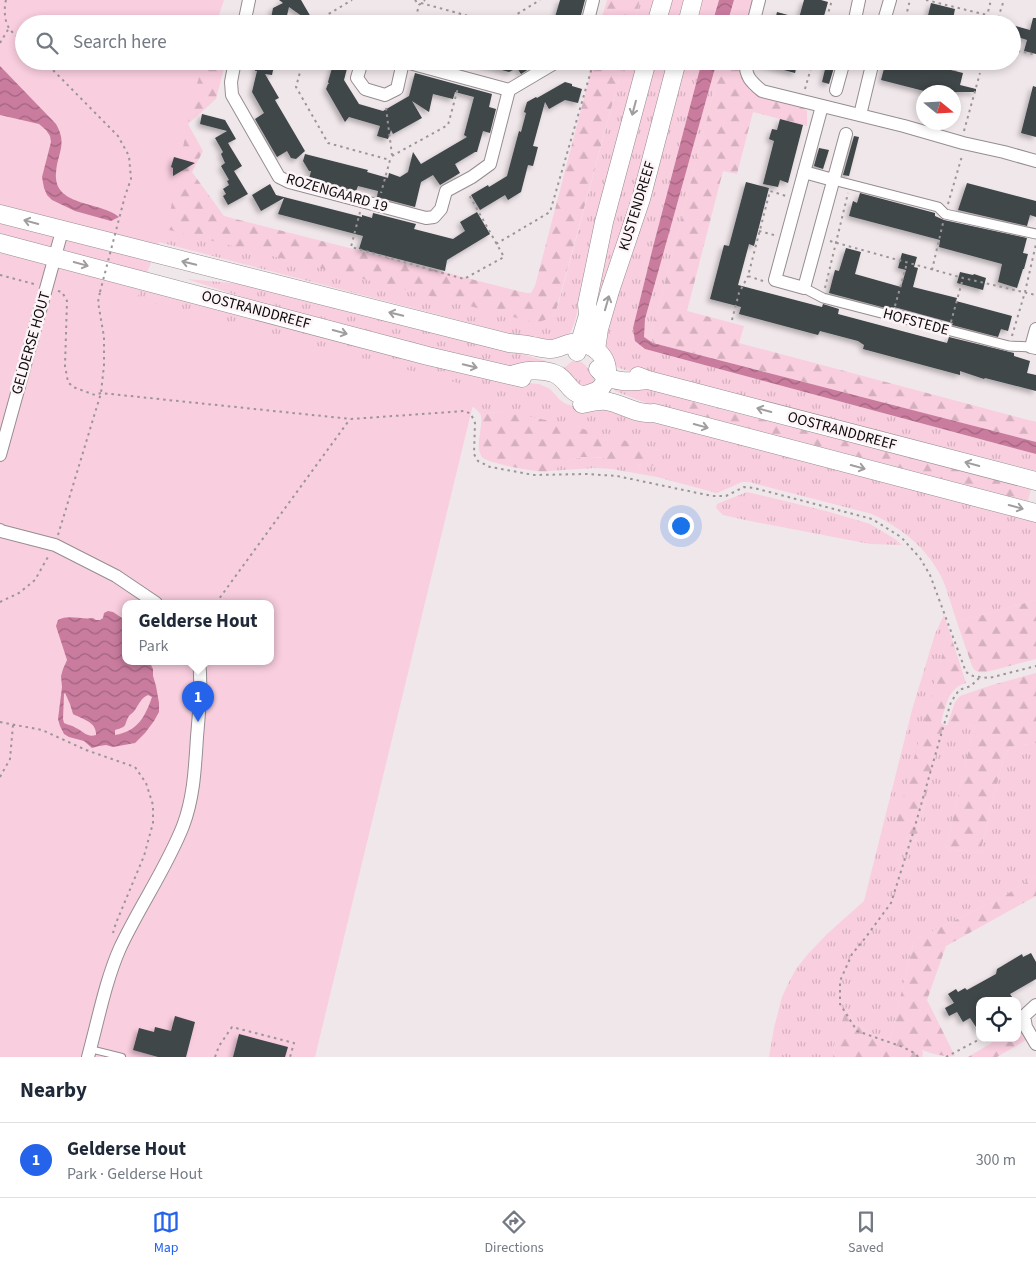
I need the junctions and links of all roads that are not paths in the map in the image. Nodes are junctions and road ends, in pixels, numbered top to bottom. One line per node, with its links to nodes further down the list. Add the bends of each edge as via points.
1 (249, 0): 8 (street)
2 (593, 0): 9 (street)
3 (663, 0): 10 (main road)
4 (693, 0): 11 (main road)
5 (759, 0): 12 (street)
6 (859, 0): 13 (street)
7 (890, 0): 14 (street)
8 (246, 15)
9 (589, 15)
10 (659, 15)
11 (689, 15)
12 (755, 15)
13 (856, 15)
14 (886, 15)
15 (233, 70): 25 (street, ROZENGAARD 19, via 232,95 279,177 426,218 434,217 441,209 446,191 490,164)
16 (359, 70): 17 (street, via 357,78 365,89 385,95 397,89)
17 (401, 70)
18 (436, 70): 25 (street)
19 (543, 70): 25 (street)
20 (645, 70): 40 (main road, KUSTENDREEF, one-way to 40, via 604,222 587,304 581,313)
21 (675, 70): 40 (main road, KUSTENDREEF, one-way to 21, via 599,329 641,200)
22 (746, 70): 27 (street, via 752,83 762,91)
23 (842, 70): 26 (street)
24 (871, 70): 28 (street)
25 (509, 90)
26 (836, 90)
27 (822, 106): 28 (street); 31 (street)
28 (860, 115): 30 (street)
29 (846, 134): 32 (street)
30 (1036, 161)
31 (804, 172): 32 (street); 38 (street, HOFSTEDE, via 774,280)
32 (833, 180): 35 (street, via 938,207 945,214); 38 (street)
33 (0, 214): 34 (main road, OOSTRANDDREEF, one-way to 33)
34 (62, 231): 37 (street, GELDERSE HOUT); 42 (main road, OOSTRANDDREEF, one-way to 34, via 549,349 509,343)
35 (1036, 234)
36 (0, 243): 37 (main road, OOSTRANDDREEF)
37 (55, 258): 42 (main road, OOSTRANDDREEF, one-way to 42, via 520,378 543,379); 44 (street, GELDERSE HOUT)
38 (804, 288): 41 (street, HOFSTEDE, via 822,298 1009,346)
39 (1036, 329): 41 (street, HOFSTEDE)
40 (581, 347): 42 (main road, via 566,353); 43 (main road, via 592,359)
41 (1034, 348)
42 (555, 365): 43 (main road, via 558,391 574,402 586,403)
43 (603, 384): 45 (main road, OOSTRANDDREEF, one-way to 43, via 648,380 616,380); 46 (main road, OOSTRANDDREEF, one-way to 46, via 618,396 654,413)
44 (0, 455)
45 (1036, 481)
46 (1036, 513)
47 (0, 530): 48 (street, via 55,545 116,576)
48 (152, 600)
49 (199, 665): 52 (street, via 194,786 189,806 171,852 111,970)
50 (1036, 1005): 51 (street, via 1024,1016)
51 (1036, 1044)
52 (89, 1053): 53 (lane)
53 (122, 1057)

